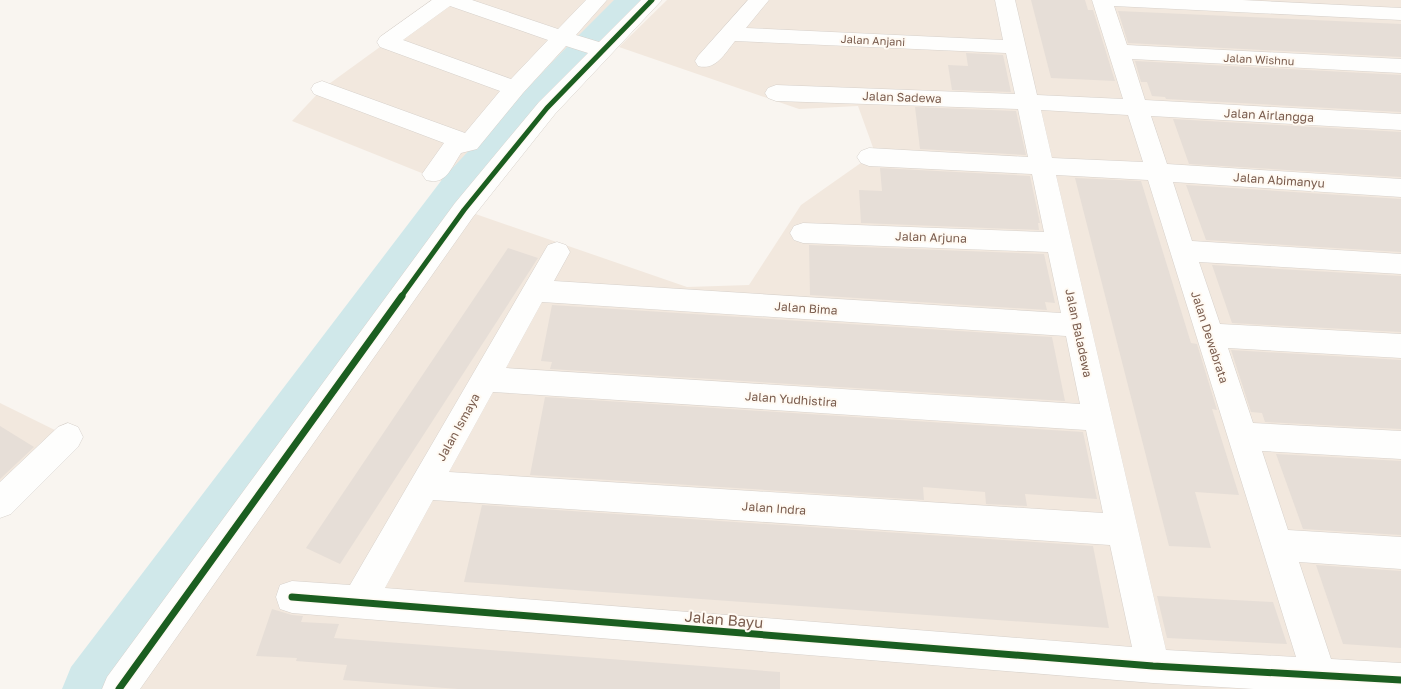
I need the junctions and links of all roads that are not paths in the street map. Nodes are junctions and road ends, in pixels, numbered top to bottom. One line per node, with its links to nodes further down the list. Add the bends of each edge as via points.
1 (448, 0): 18 (street, via 388,42)
2 (452, 0): 9 (street)
3 (597, 0): 12 (street)
4 (652, 0): 14 (street)
5 (759, 0): 11 (street)
6 (1005, 0): 13 (street, Jalan Baladewa)
7 (1102, 0): 15 (street, Jalan Dewabrata)
8 (1110, 0): 10 (street)
9 (494, 6): 12 (street)
10 (1401, 14)
11 (730, 34): 13 (street, Jalan Anjani); 16 (street)
12 (562, 36): 14 (street); 18 (street)
13 (1016, 47): 21 (street, Jalan Baladewa)
14 (597, 48): 56 (street, via 464,210)
15 (1118, 51): 17 (street, Jalan Wishnu); 22 (street, Jalan Dewabrata)
16 (706, 61)
17 (1401, 66)
18 (515, 88): 24 (street)
19 (322, 90): 24 (street)
20 (776, 93): 21 (street, Jalan Sadewa)
21 (1028, 102): 22 (street, Jalan Sadewa); 26 (street, Jalan Baladewa)
22 (1136, 108): 23 (street, Jalan Airlangga); 27 (street, Jalan Dewabrata)
23 (1401, 122)
24 (469, 143): 28 (street, via 453,147)
25 (869, 157): 26 (street, Jalan Abimanyu)
26 (1042, 167): 27 (street, Jalan Abimanyu); 31 (street, Jalan Baladewa)
27 (1157, 172): 29 (street, Jalan Abimanyu); 32 (street, Jalan Dewabrata)
28 (434, 174)
29 (1401, 188)
30 (804, 233): 31 (street, Jalan Arjuna)
31 (1059, 242): 36 (street, Jalan Baladewa)
32 (1182, 251): 34 (street); 37 (street, Jalan Dewabrata)
33 (557, 252): 35 (street, Jalan Ismaya)
34 (1401, 264)
35 (534, 291): 36 (street, Jalan Bima); 39 (street, Jalan Ismaya)
36 (1077, 325): 40 (street, Jalan Baladewa)
37 (1210, 335): 38 (street); 41 (street, Jalan Dewabrata)
38 (1401, 346)
39 (485, 379): 40 (street, Jalan Yudhistira); 44 (street, Jalan Ismaya)
40 (1098, 418): 46 (street, Jalan Baladewa)
41 (1242, 436): 43 (street); 47 (street, Jalan Dewabrata)
42 (68, 437): 45 (street)
43 (1401, 445)
44 (425, 485): 46 (street, Jalan Indra); 50 (street, Jalan Ismaya)
45 (0, 503)
46 (1123, 530): 51 (street, Jalan Baladewa)
47 (1277, 544): 48 (street); 52 (street, Jalan Dewabrata)
48 (1401, 553)
49 (292, 597): 50 (street, Jalan Bayu)
50 (359, 602): 51 (street, Jalan Bayu)
51 (1153, 666): 53 (street, Jalan Bayu)
52 (1319, 674): 54 (street, Jalan Bayu); 55 (street, Jalan Bayu)
53 (1219, 679): 54 (street, Jalan Bayu)
54 (1256, 680)
55 (1401, 680)
56 (120, 689)

